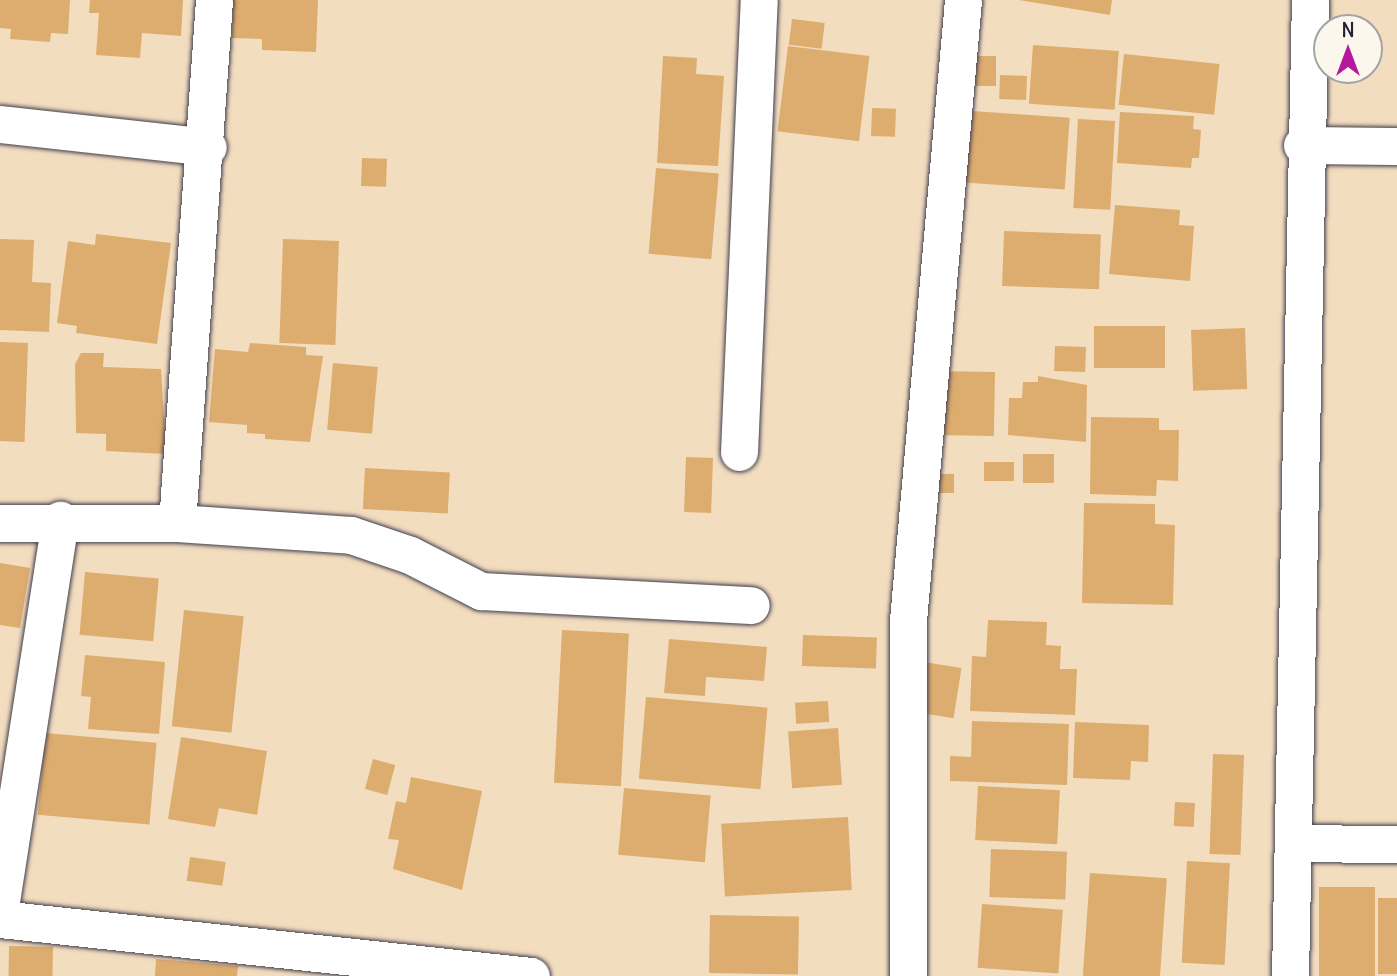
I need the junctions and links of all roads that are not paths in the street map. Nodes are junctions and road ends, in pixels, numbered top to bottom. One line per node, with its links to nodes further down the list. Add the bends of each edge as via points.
1 (214, 0): 8 (street)
2 (759, 0): 9 (street)
3 (963, 0): 19 (street, via 908,621)
4 (1310, 0): 6 (street)
5 (0, 124): 8 (street)
6 (1302, 145): 7 (street); 14 (street)
7 (1397, 146)
8 (208, 147): 12 (street)
9 (739, 452)
10 (60, 520): 11 (street); 12 (street); 16 (street)
11 (0, 523)
12 (177, 523): 13 (street, via 351,534 410,555 481,591)
13 (751, 605)
14 (1293, 843): 15 (street); 20 (street)
15 (1397, 844)
16 (0, 908)
17 (0, 919): 18 (street)
18 (531, 976)
19 (908, 976)
20 (1290, 976)

